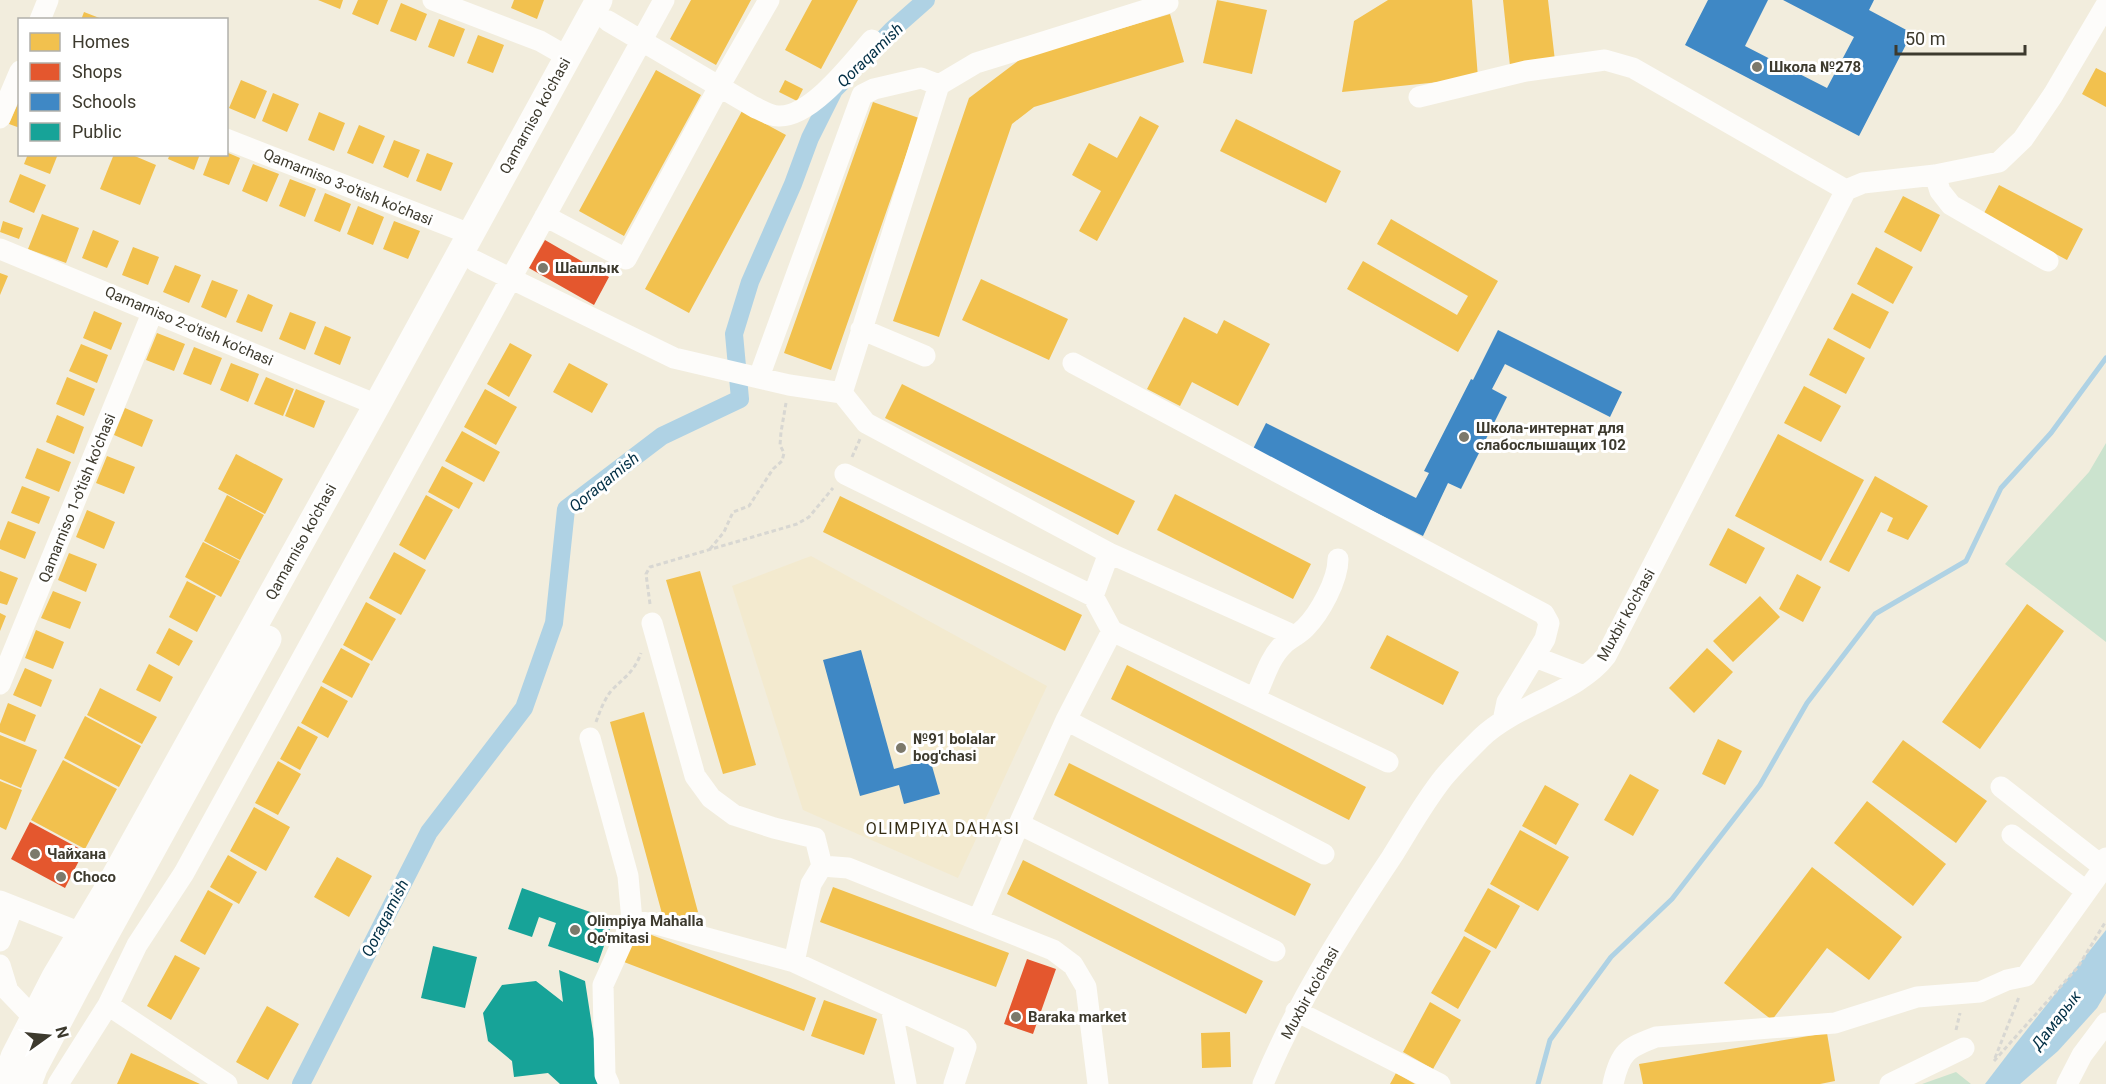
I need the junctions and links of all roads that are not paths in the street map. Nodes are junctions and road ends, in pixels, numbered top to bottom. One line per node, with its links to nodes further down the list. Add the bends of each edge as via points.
1 (48, 0): 8 (street)
2 (433, 0): 11 (street, via 540,41)
3 (664, 0): 10 (street)
4 (769, 0): 13 (street)
5 (1168, 3): 14 (street, via 976,63)
6 (2106, 5): 18 (street, via 2023,139 1999,162)
7 (609, 7): 10 (street); 11 (main road, Qamarniso ko'chasi); 23 (main road, Qamarniso ko'chasi)
8 (41, 18)
9 (872, 40): 13 (street, via 806,109 779,117 754,107)
10 (640, 42): 13 (street); 20 (street)
11 (568, 57): 21 (main road, Qamarniso ko'chasi)
12 (18, 75): 16 (street)
13 (720, 85): 20 (street, via 626,259)
14 (939, 85): 27 (street); 30 (street, via 921,78 862,95)
15 (1419, 97): 19 (street, via 1526,71 1605,60 1633,68)
16 (0, 118)
17 (228, 140): 21 (street, Qamarniso 3-o'tish ko'chasi)
18 (1935, 175): 19 (street, via 1863,183); 24 (street, via 1940,191 1951,205)
19 (1846, 190): 41 (street, Muxbir ko'chasi, via 1606,656)
20 (545, 216): 25 (street)
21 (470, 234): 32 (main road, Qamarniso ko'chasi)
22 (0, 249): 26 (street, Qamarniso 2-o'tish ko'chasi)
23 (475, 261): 25 (street); 58 (main road, Qamarniso ko'chasi)
24 (2048, 261)
25 (511, 278): 30 (street, via 674,358); 60 (street, via 184,873)
26 (153, 311): 32 (street, Qamarniso 2-o'tish ko'chasi); 42 (street, Qamarniso 1-o'tish ko'chasi)
27 (861, 329): 28 (street); 31 (street)
28 (925, 356)
29 (1073, 363): 40 (street, via 1544,614 1549,623)
30 (759, 377): 31 (street)
31 (842, 393): 34 (street, via 866,423)
32 (377, 405): 58 (main road, Qamarniso ko'chasi, via 110,885)
33 (845, 474): 36 (street)
34 (1109, 553): 36 (street); 39 (street)
35 (1338, 559): 39 (street, via 1338,571 1318,610)
36 (1092, 596): 38 (street)
37 (652, 623): 53 (street, via 695,776 711,798 734,815 815,838)
38 (1112, 631): 43 (street); 44 (street)
39 (1295, 636): 43 (street, via 1282,645)
40 (1535, 657): 41 (street); 45 (street, via 1507,702)
41 (1584, 676): 45 (street, Muxbir ko'chasi)
42 (0, 684)
43 (1255, 698): 47 (street)
44 (1066, 720): 49 (street); 51 (street)
45 (1503, 721): 66 (street, Muxbir ko'chasi, via 1483,736 1444,778 1374,882)
46 (590, 738): 57 (street, via 628,876)
47 (1388, 762)
48 (2001, 787): 52 (street)
49 (1019, 824): 56 (street); 61 (street)
50 (2012, 836): 54 (street)
51 (1324, 854)
52 (2104, 862): 54 (street)
53 (822, 866): 56 (street, via 848,868); 62 (street, via 811,884)
54 (2086, 891): 80 (street, via 2026,976 1980,992 1917,997 1834,1023 1656,1037 1632,1046 1617,1065)
55 (6, 904): 58 (street); 59 (street)
56 (978, 920): 77 (street, via 1053,950 1073,965 1086,987)
57 (632, 921): 62 (street); 74 (street, via 603,985 605,1075)
58 (97, 934): 60 (street); 67 (main road, Qamarniso ko'chasi); 71 (main road, Qamarniso ko'chasi)
59 (0, 941)
60 (137, 945): 64 (street)
61 (1275, 951)
62 (794, 962): 65 (street)
63 (0, 966): 67 (street, via 8,991)
64 (108, 1005): 72 (street); 73 (street)
65 (891, 1007): 75 (street); 76 (street, via 960,1039 966,1047)
66 (1296, 1011): 78 (street, Muxbir ko'chasi); 79 (street)
67 (33, 1018): 70 (main road, Qamarniso ko'chasi)
68 (2106, 1023): 82 (street)
69 (1964, 1048): 81 (street)
70 (5, 1084)
71 (28, 1084)
72 (58, 1084)
73 (227, 1084)
74 (609, 1084)
75 (906, 1084)
76 (954, 1084)
77 (1098, 1084)
78 (1260, 1084)
79 (1440, 1084)
80 (1613, 1084)
81 (1890, 1084)
82 (2067, 1084)

